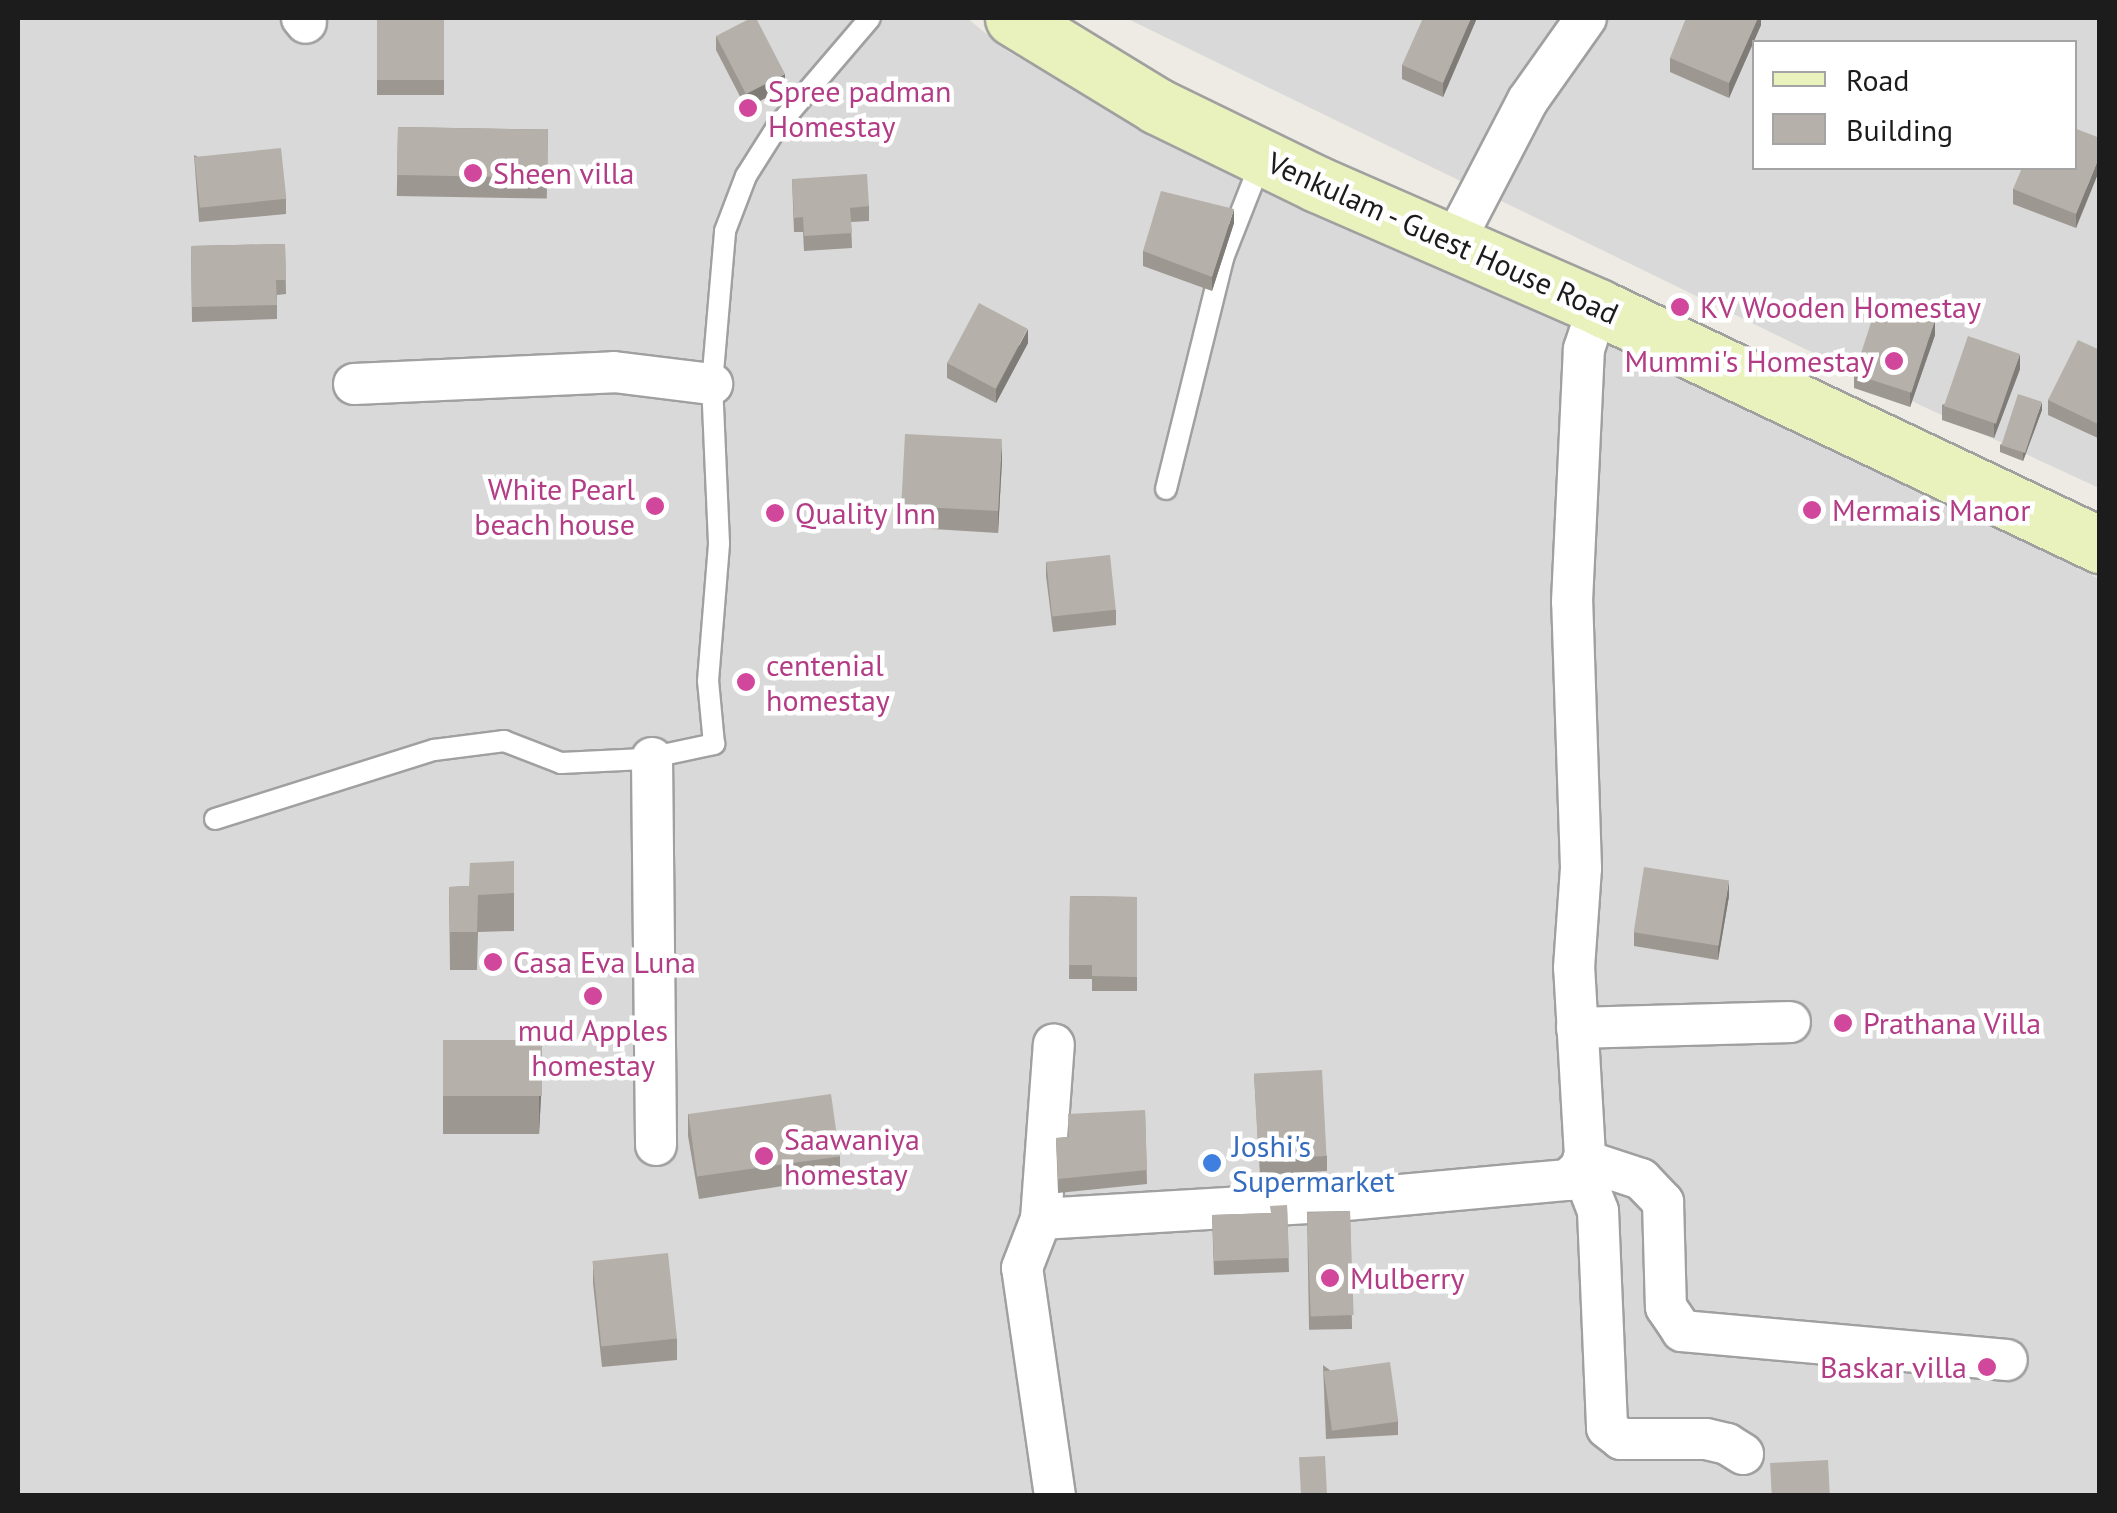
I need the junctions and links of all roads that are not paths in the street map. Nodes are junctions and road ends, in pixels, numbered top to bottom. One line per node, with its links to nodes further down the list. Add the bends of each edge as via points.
1 (870, 18): 8 (lane, via 777,127 746,176 725,231)
2 (1012, 18): 4 (main road, Venkulam - Guest House Road, via 1157,106)
3 (1586, 18): 5 (street, via 1528,100)
4 (1263, 158): 5 (main road, Venkulam - Guest House Road); 9 (lane, via 1223,258)
5 (1453, 244): 6 (main road, Venkulam - Guest House Road)
6 (1598, 307): 10 (main road, Venkulam - Guest House Road); 14 (street, via 1584,349 1572,602)
7 (354, 384): 8 (street, via 614,372)
8 (712, 384): 11 (lane, via 718,542 708,680 714,744)
9 (1166, 488)
10 (2100, 545)
11 (652, 758): 12 (lane, via 560,762 504,741 434,750); 16 (street)
12 (215, 819)
13 (1790, 1022): 14 (street)
14 (1577, 1028): 17 (street)
15 (1054, 1044): 18 (street)
16 (656, 1145)
17 (1582, 1164): 18 (street, via 1568,1180); 19 (street, via 1641,1178 1662,1202 1666,1307 1682,1331); 20 (street, via 1598,1212 1607,1428 1621,1439 1706,1439)
18 (1041, 1219): 21 (street, via 1022,1268)
19 (2007, 1360)
20 (1743, 1454)
21 (1055, 1496)

